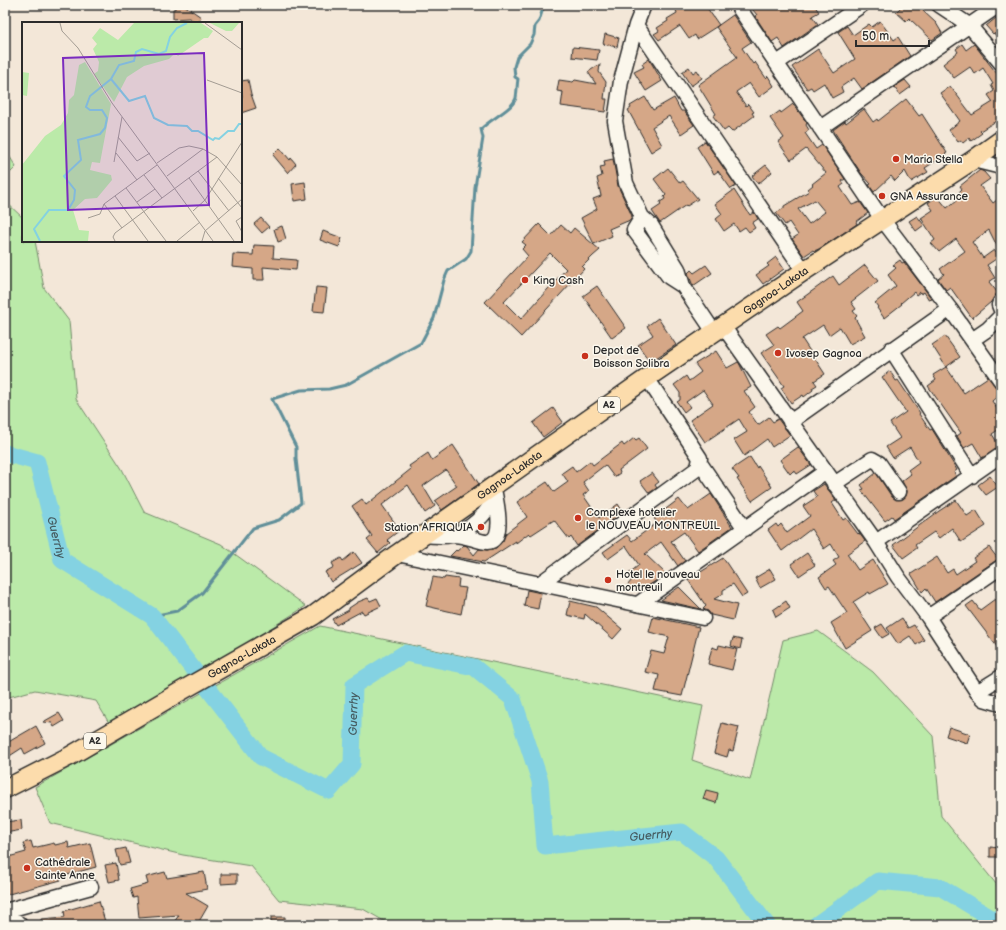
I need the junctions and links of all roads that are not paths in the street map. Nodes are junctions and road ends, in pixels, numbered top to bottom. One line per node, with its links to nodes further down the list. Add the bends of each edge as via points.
1 (644, 5): 6 (street)
2 (737, 5): 8 (street)
3 (862, 5): 8 (street)
4 (939, 5): 7 (street)
5 (999, 5): 7 (street)
6 (636, 25): 15 (street); 20 (street, via 621,81 615,121 626,183 642,217 651,225 678,269 683,286)
7 (969, 26): 9 (street); 10 (street)
8 (777, 63): 10 (street)
9 (1001, 63)
10 (820, 128): 14 (street)
11 (1001, 140): 12 (main road, Gagnoa-Lakota / A2)
12 (973, 160): 13 (street); 14 (main road, Gagnoa-Lakota / A2)
13 (1001, 167)
14 (882, 219): 15 (main road, Gagnoa-Lakota / A2); 17 (street)
15 (804, 271): 20 (main road, Gagnoa-Lakota / A2)
16 (1001, 301): 18 (street)
17 (950, 309): 21 (street); 22 (street)
18 (1001, 310)
19 (1001, 316): 21 (street)
20 (719, 329): 23 (main road, Gagnoa-Lakota / A2); 25 (street)
21 (972, 340): 24 (street)
22 (891, 350): 25 (street); 29 (street)
23 (647, 378): 27 (street, via 700,458); 31 (main road, Gagnoa-Lakota / A2)
24 (1001, 381)
25 (790, 422): 28 (street)
26 (1001, 455): 29 (street)
27 (700, 463): 33 (street); 39 (street, via 698,468)
28 (826, 471): 30 (street); 33 (street)
29 (972, 476): 36 (street)
30 (834, 484): 32 (street, via 872,460 879,463); 36 (street)
31 (494, 486): 34 (main road, Gagnoa-Lakota / A2); 35 (street, via 494,497 483,515); 35 (street, via 498,528 496,537 486,542)
32 (899, 492)
33 (745, 529): 40 (street)
34 (424, 535): 35 (street); 37 (main road, Gagnoa-Lakota / A2)
35 (453, 535)
36 (876, 542): 41 (street, via 898,577)
37 (397, 554): 39 (street); 46 (main road, Gagnoa-Lakota / A2, via 312,616 70,756)
38 (1001, 567): 41 (street)
39 (539, 584): 40 (street)
40 (638, 604): 42 (street)
41 (928, 616): 44 (street)
42 (703, 618)
43 (1001, 677): 44 (street)
44 (977, 692): 45 (street, via 984,699)
45 (1001, 704)
46 (5, 789)
47 (91, 888): 48 (street)
48 (5, 911): 49 (street)
49 (20, 925)

